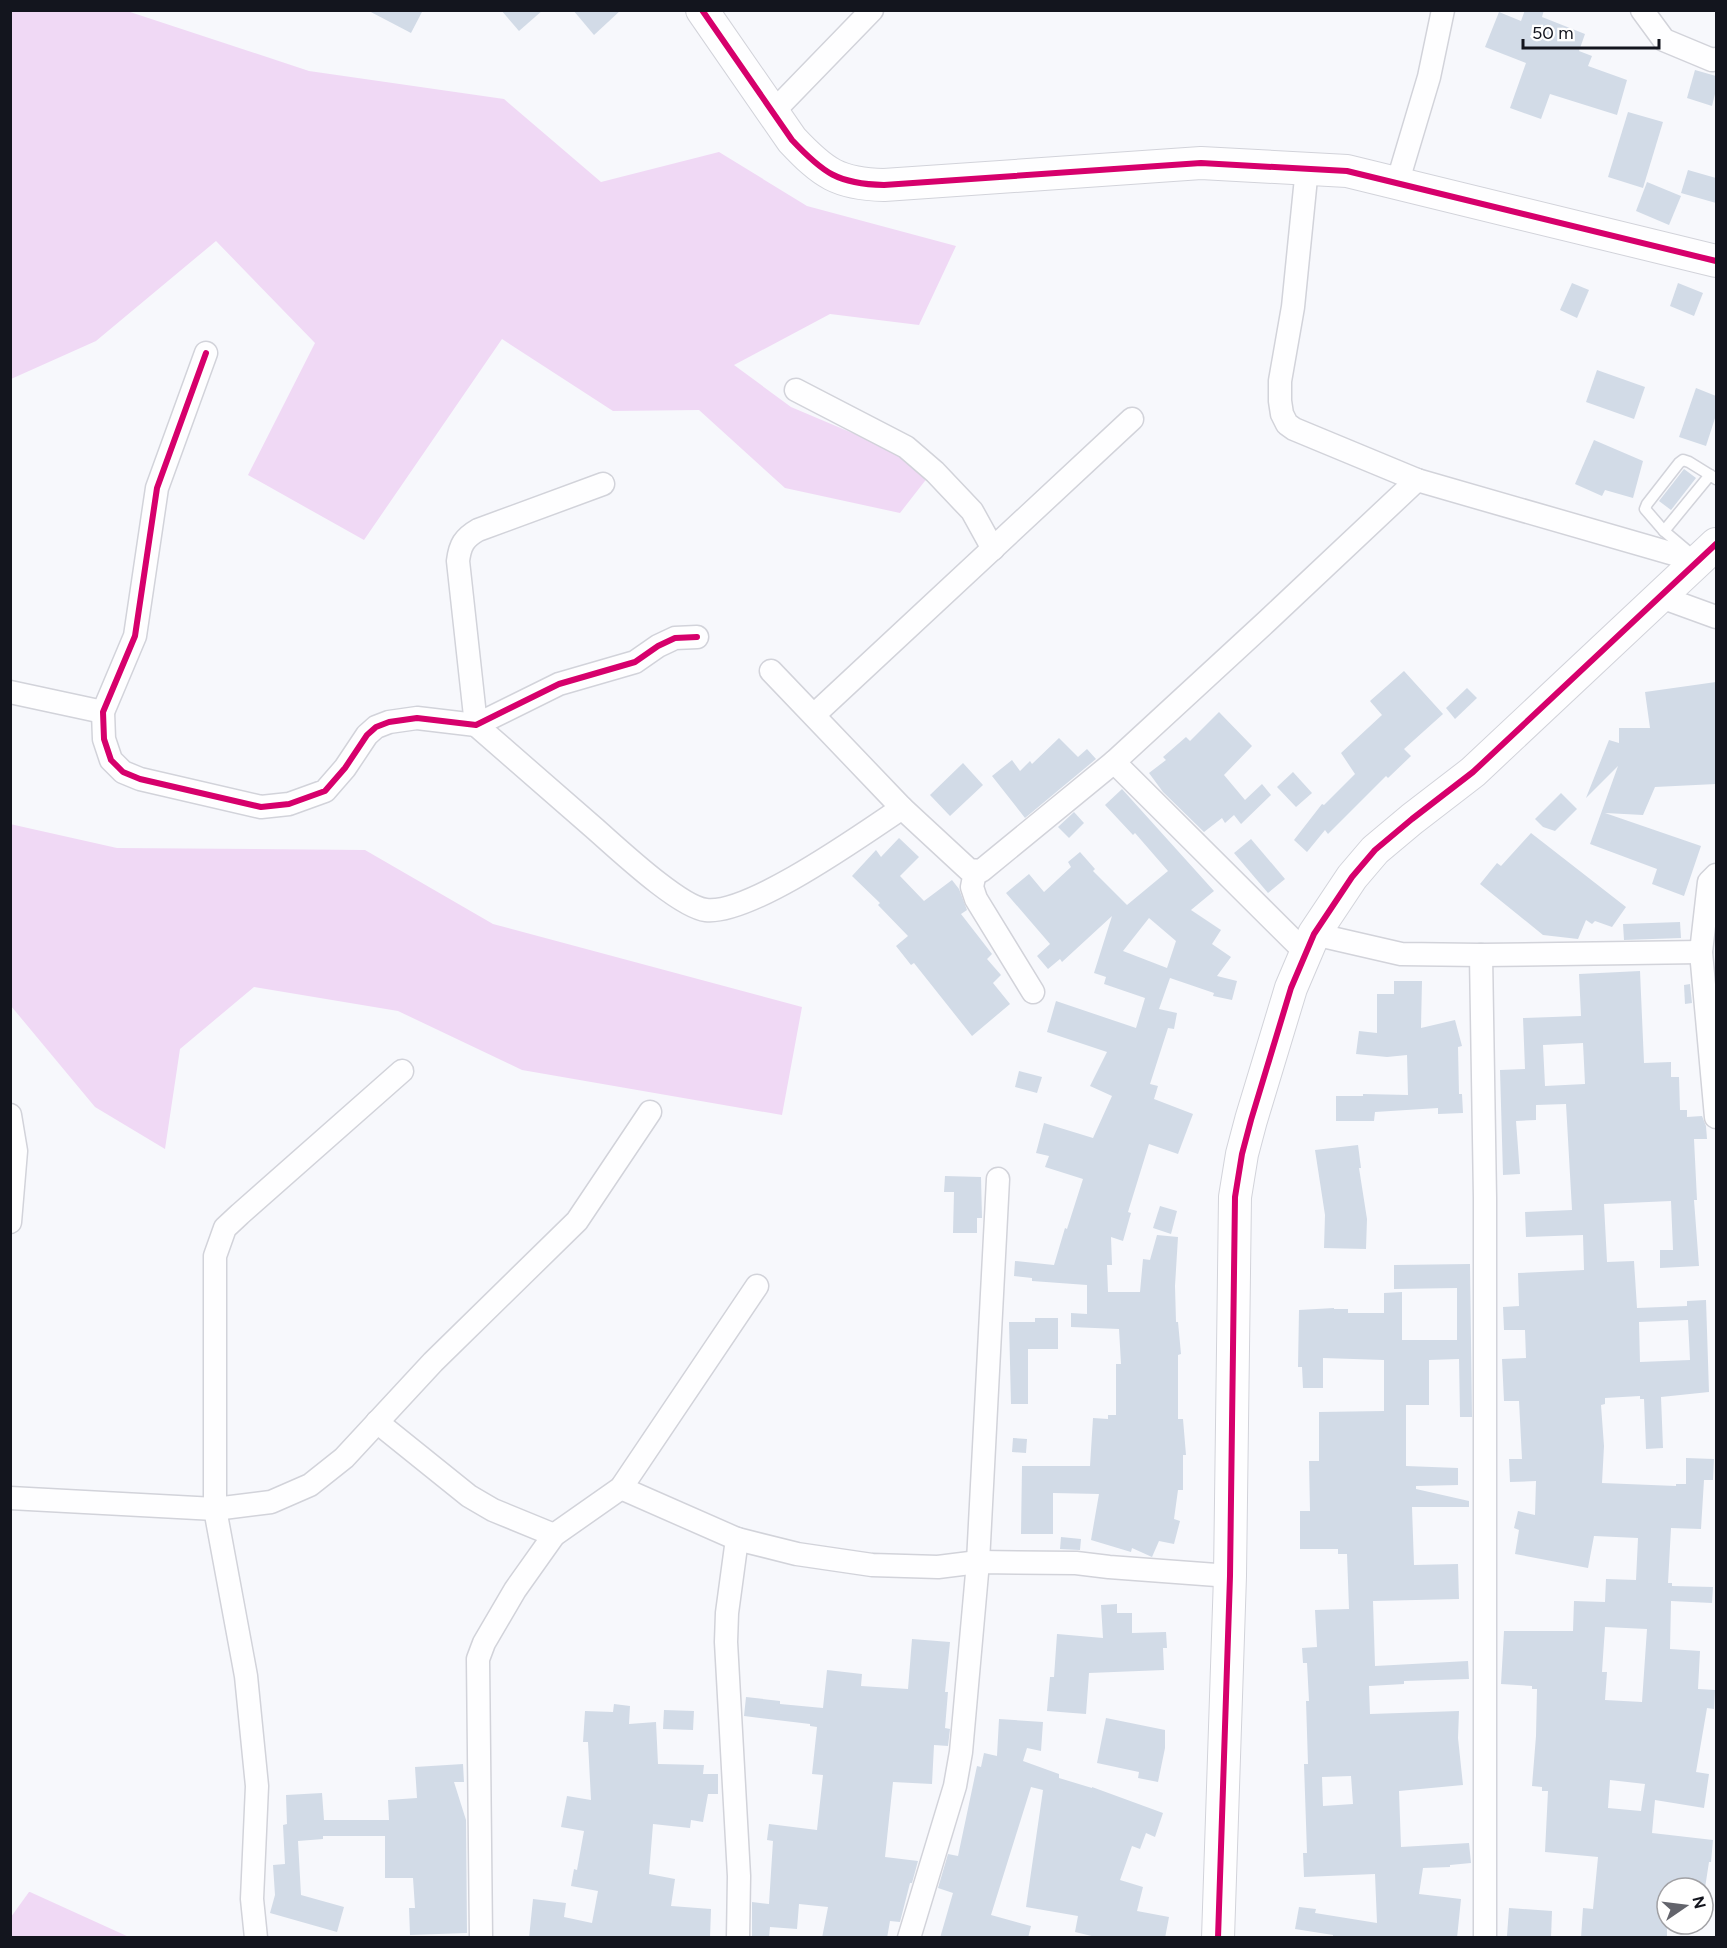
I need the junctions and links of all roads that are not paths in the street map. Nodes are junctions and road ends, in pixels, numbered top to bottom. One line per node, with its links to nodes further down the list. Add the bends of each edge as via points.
1 (702, 10): 6 (street)
2 (872, 10): 6 (street)
3 (1443, 10): 8 (street, via 1429,77)
4 (1642, 10): 5 (street, via 1664,40)
5 (1716, 60)
6 (774, 111): 7 (street, via 810,159 831,175 863,184 1201,163)
7 (1307, 168): 8 (street, via 1347,171); 14 (street, via 1281,381 1282,414 1294,429)
8 (1397, 184): 9 (street)
9 (1716, 261)
10 (206, 353): 24 (street, via 157,488 135,636)
11 (796, 390): 17 (street, via 906,447 972,511)
12 (1132, 419): 17 (street)
13 (1713, 477): 16 (lane); 16 (lane, via 1689,462 1679,463 1645,509)
14 (1417, 480): 18 (street); 27 (street)
15 (603, 484): 26 (street, via 478,530 460,547 458,561)
16 (1664, 531): 18 (lane)
17 (993, 549): 25 (street)
18 (1704, 555): 19 (street)
19 (1662, 597): 20 (street); 31 (street, via 1473,772 1375,850 1352,877)
20 (1716, 617)
21 (697, 637): 26 (street, via 675,638 635,662 559,684)
22 (771, 671): 25 (street)
23 (10, 692): 24 (street)
24 (103, 712): 26 (street, via 104,738 111,760 123,772 261,807 289,804 325,791 367,735 389,722 417,718)
25 (814, 715): 28 (street)
26 (476, 725): 28 (street, via 655,880 691,906 706,910 746,901 810,869)
27 (1114, 762): 29 (street, via 987,868); 31 (street)
28 (902, 808): 29 (street)
29 (975, 872): 34 (street, via 972,887 976,899)
30 (1716, 875): 32 (street, via 1709,882)
31 (1309, 943): 33 (street, via 1401,954); 49 (street, via 1254,1109 1235,1197)
32 (1701, 952): 33 (street); 38 (street)
33 (1481, 955): 55 (street)
34 (1033, 992)
35 (402, 1071): 45 (street, via 240,1214 225,1228 219,1241 214,1256)
36 (650, 1112): 42 (street, via 577,1221)
37 (10, 1116): 40 (street, via 16,1151)
38 (1716, 1117)
39 (998, 1179): 48 (street)
40 (10, 1222)
41 (757, 1286): 43 (street)
42 (377, 1422): 45 (street, via 344,1458 310,1485 271,1502); 46 (street, via 469,1496)
43 (621, 1488): 46 (street); 47 (street)
44 (10, 1498): 45 (street)
45 (215, 1509): 50 (street, via 246,1676 257,1786 252,1899)
46 (554, 1535): 51 (street, via 515,1590 478,1659)
47 (737, 1539): 48 (street, via 797,1554 872,1565 938,1567); 52 (street, via 726,1642 739,1876)
48 (978, 1562): 49 (street, via 1076,1563); 53 (street, via 955,1786)
49 (1230, 1576): 54 (street)
50 (256, 1938)
51 (481, 1938)
52 (738, 1938)
53 (909, 1938)
54 (1218, 1938)
55 (1485, 1938)

